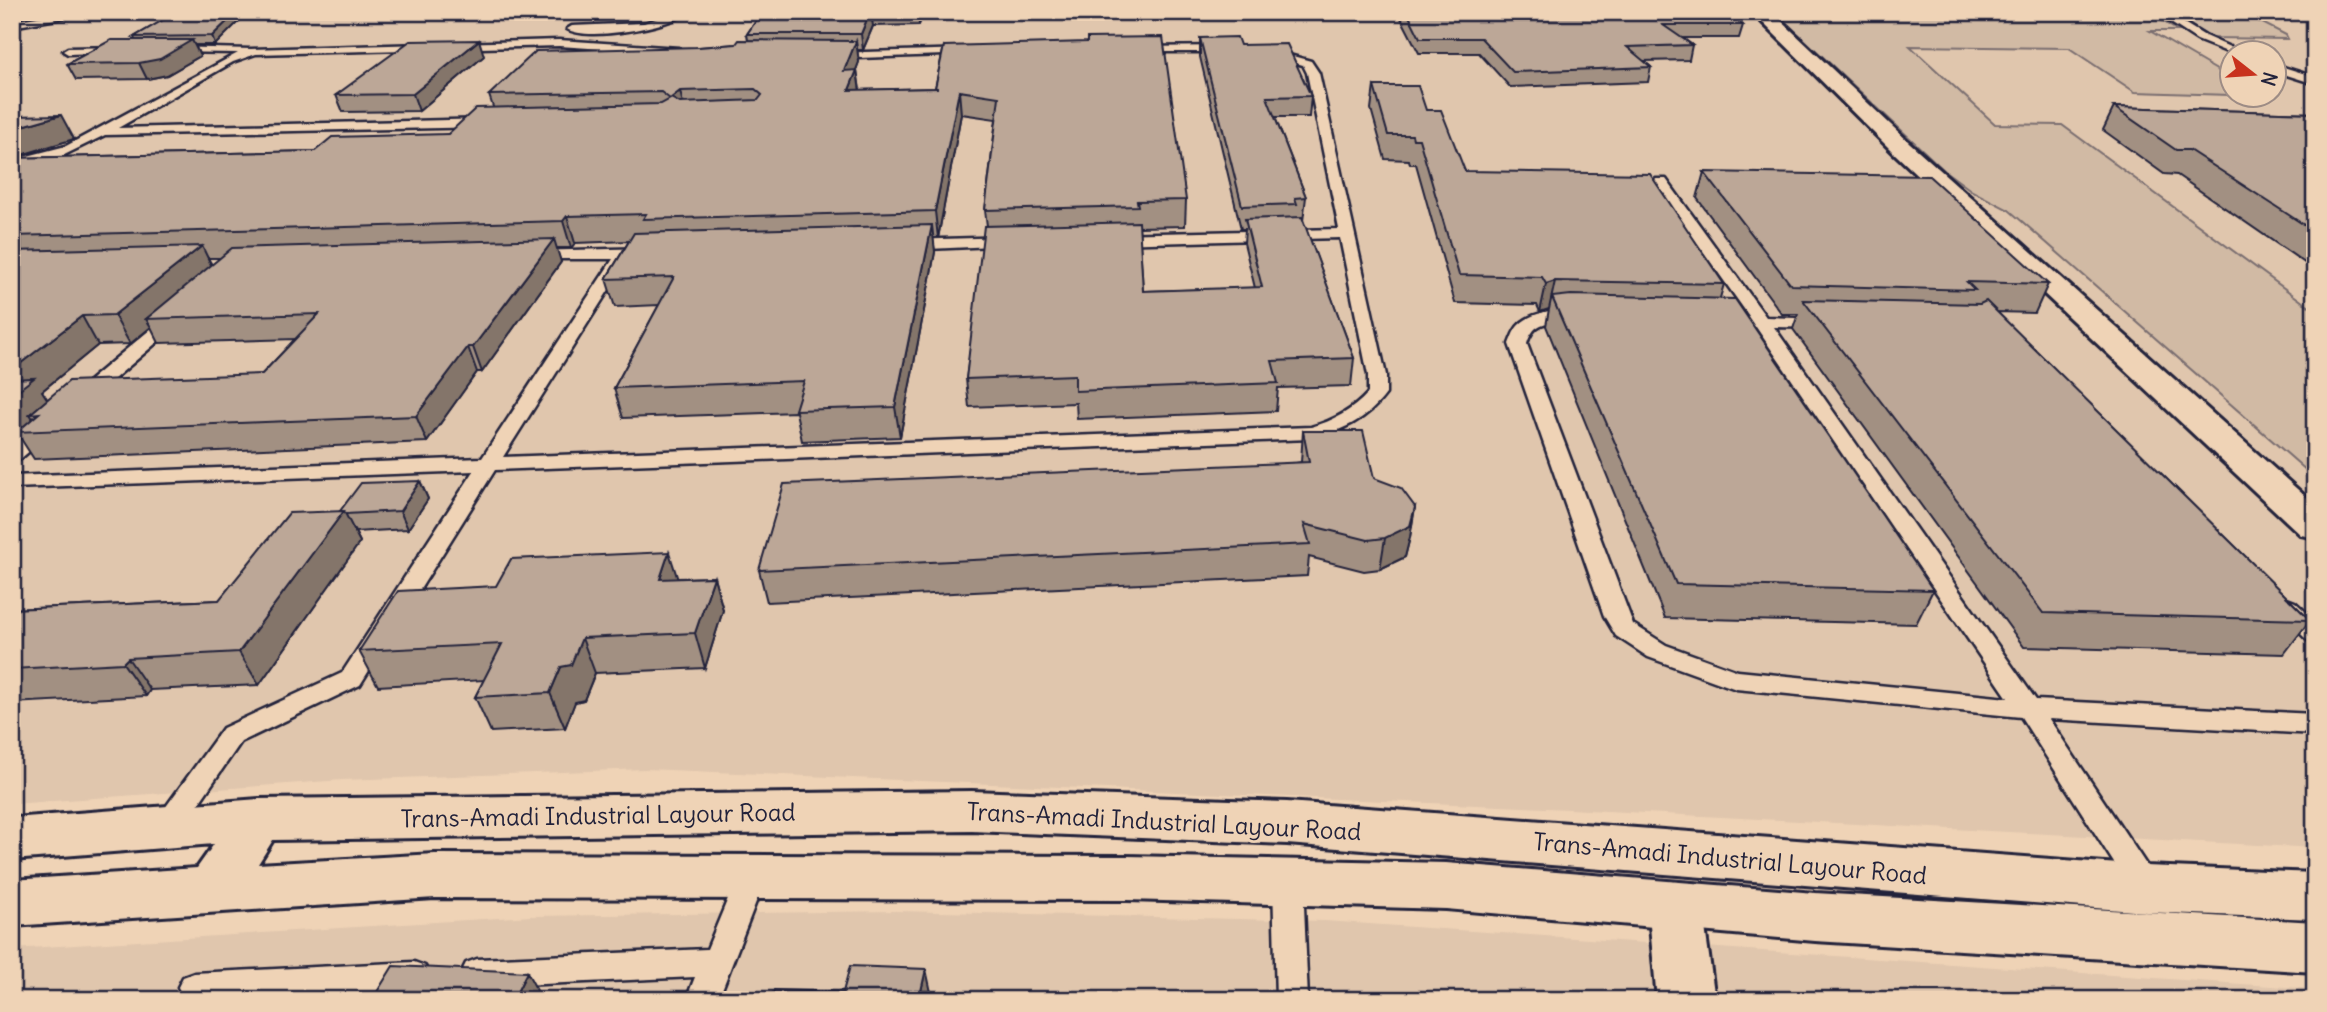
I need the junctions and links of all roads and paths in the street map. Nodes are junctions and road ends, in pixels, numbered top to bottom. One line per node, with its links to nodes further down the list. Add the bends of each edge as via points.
1 (90, 12): 5 (lane)
2 (684, 12): 6 (lane, via 639,26)
3 (1761, 12): 39 (main road, via 1902,148)
4 (2159, 12): 8 (lane)
5 (12, 23)
6 (572, 29)
7 (559, 43): 13 (lane); 14 (lane); 17 (lane)
8 (2218, 45)
9 (135, 50): 12 (lane)
10 (162, 50): 13 (lane)
11 (1130, 50): 24 (lane, via 1245,49 1282,53 1307,63 1313,73)
12 (68, 51)
13 (255, 51): 21 (lane, via 229,60)
14 (693, 52)
15 (978, 52): 16 (lane)
16 (814, 57)
17 (541, 61)
18 (2288, 71): 19 (lane)
19 (2315, 81)
20 (505, 122): 21 (lane, via 483,118)
21 (106, 132): 22 (lane, via 49,157)
22 (12, 164)
23 (1661, 182): 34 (lane)
24 (1345, 233): 25 (lane); 37 (lane, via 1377,375 1377,394 1342,425 1311,433)
25 (1096, 240)
26 (1026, 242): 27 (lane)
27 (888, 246)
28 (666, 252): 29 (lane)
29 (624, 253): 30 (lane); 37 (lane)
30 (514, 257)
31 (187, 308): 36 (lane)
32 (1604, 317): 42 (lane, via 1543,317 1528,324 1518,344 1624,630 1657,651 1736,680)
33 (1697, 320): 34 (lane)
34 (1763, 322): 35 (lane); 42 (lane)
35 (1844, 324)
36 (12, 456)
37 (488, 466): 38 (lane); 45 (lane, via 351,679 232,735)
38 (12, 482)
39 (2315, 526)
40 (2277, 596): 41 (lane)
41 (2315, 634)
42 (2029, 709): 43 (lane); 49 (lane)
43 (2315, 723)
44 (259, 820): 45 (main road, Trans-Amadi Industrial Layour Road); 49 (main road, Trans-Amadi Industrial Layour Road, via 764,812 1054,814 1287,823); 50 (main road)
45 (166, 827): 46 (main road, Trans-Amadi Industrial Layour Road)
46 (12, 839)
47 (751, 876): 48 (main road); 50 (main road, via 435,876); 55 (lane)
48 (1288, 882): 53 (main road, via 1446,887); 59 (lane)
49 (2146, 889): 51 (main road, Trans-Amadi Industrial Layour Road)
50 (212, 891): 52 (main road)
51 (2315, 896)
52 (12, 903)
53 (1675, 905): 54 (main road); 60 (main road)
54 (2315, 947)
55 (716, 962): 57 (lane); 58 (lane)
56 (194, 987): 57 (lane)
57 (320, 990)
58 (702, 1000)
59 (1292, 1000)
60 (1686, 1000)

